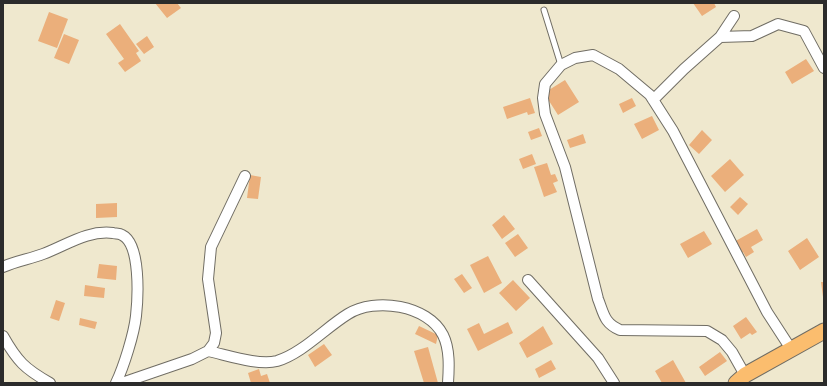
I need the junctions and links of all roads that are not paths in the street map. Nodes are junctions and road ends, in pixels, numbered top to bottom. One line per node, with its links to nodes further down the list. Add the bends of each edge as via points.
1 (544, 10): 4 (lane)
2 (734, 16): 3 (street)
3 (720, 37): 5 (street, via 752,36 778,24 804,31); 6 (street)
4 (561, 65): 6 (street, via 575,58 593,55 619,68); 14 (street, via 545,84 545,114 565,166 598,299 606,320 610,326 620,330 707,331 722,340 732,352)
5 (824, 68)
6 (653, 100): 12 (street, via 673,131 767,312)
7 (245, 176): 13 (street, via 211,247 208,279 216,333 214,343)
8 (3, 267): 16 (street, via 84,236 103,232 122,234 130,244 136,265 136,317)
9 (528, 280): 19 (street, via 598,358)
10 (824, 331): 12 (main road)
11 (3, 336): 15 (street, via 16,359 32,373)
12 (791, 349): 14 (main road)
13 (208, 351): 17 (street); 18 (street, via 268,363 278,361 318,337 349,313 382,305 401,306 426,316 443,335 448,360)
14 (740, 379)
15 (50, 383)
16 (116, 383)
17 (122, 383)
18 (448, 383)
19 (614, 383)

